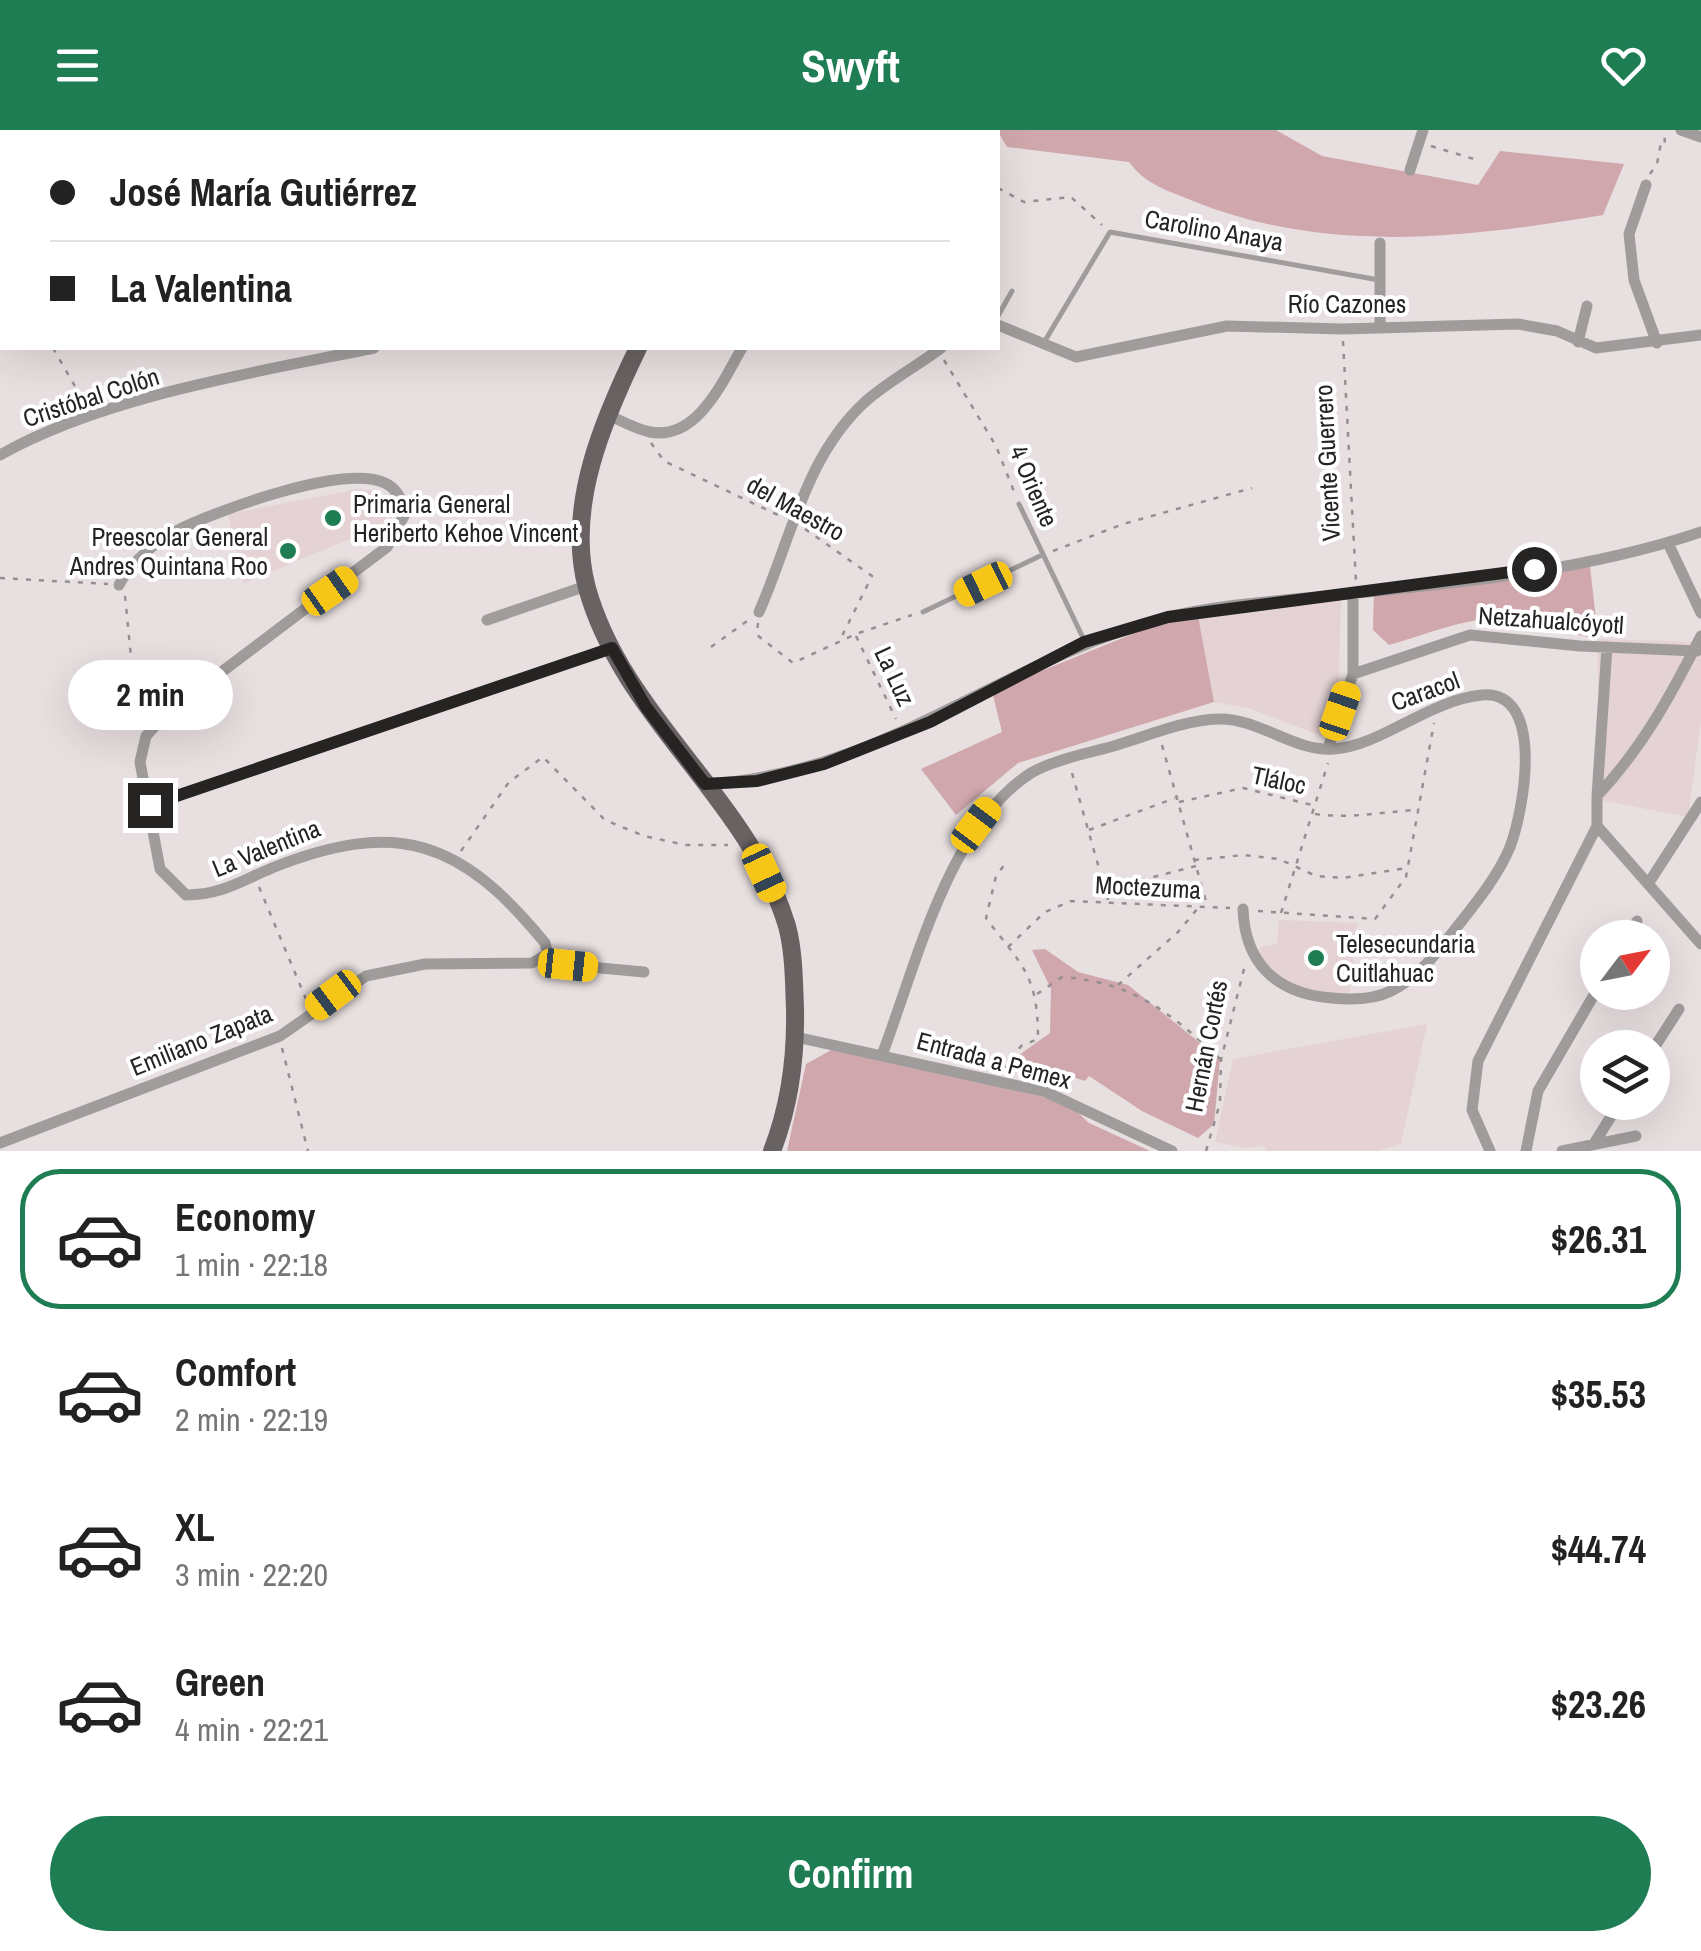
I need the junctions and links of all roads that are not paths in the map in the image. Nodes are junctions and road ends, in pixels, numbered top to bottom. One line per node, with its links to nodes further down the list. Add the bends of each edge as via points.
1 (1681, 130): 3 (street)
2 (1421, 136): 4 (street)
3 (1701, 137)
4 (1410, 170)
5 (1646, 185): 15 (street, via 1629,234 1634,280)
6 (1380, 243): 7 (street)
7 (1379, 280): 11 (street); 16 (lane, Carolino Anaya, via 1110,232)
8 (1012, 291): 10 (lane)
9 (1587, 306): 14 (street)
10 (1000, 312)
11 (1380, 325): 14 (street, Río Cazones, via 1518,324); 16 (street, Río Cazones, via 1227,326 1076,357)
12 (1000, 327): 16 (street, Río Cazones)
13 (1701, 335): 15 (street, Río Cazones)
14 (1578, 342): 15 (street, Río Cazones, via 1596,348)
15 (1657, 342)
16 (1041, 346)
17 (364, 350): 22 (street, Cristóbal Colón, via 231,377 92,416)
18 (637, 350): 21 (main road)
19 (741, 350): 21 (street, via 700,416 648,432)
20 (939, 350): 30 (street, via 866,402 837,435 792,522)
21 (606, 414): 28 (main road, via 586,492)
22 (0, 455)
23 (1019, 504): 26 (lane, 4 Oriente)
24 (1701, 532): 25 (street)
25 (1668, 543): 29 (street, via 1572,564); 32 (street)
26 (1042, 556): 31 (lane); 35 (lane, 4 Oriente)
27 (121, 580): 44 (street, via 182,528 291,490 365,479 384,482 404,502 402,526 387,547 166,714 140,749)
28 (586, 586): 33 (street); 37 (main road)
29 (1355, 594): 35 (street, via 1202,611); 39 (street)
30 (759, 612)
31 (923, 612)
32 (1701, 613)
33 (486, 620)
34 (1701, 636): 38 (street)
35 (1084, 642): 41 (street, via 902,733 824,764 757,781)
36 (1608, 646): 38 (street, Netzahualcóyotl); 39 (street, Netzahualcóyotl, via 1470,635); 42 (street)
37 (612, 648): 41 (main road, via 646,707); 44 (street)
38 (1697, 651): 42 (street, via 1643,742)
39 (1353, 674): 40 (street)
40 (1330, 749): 47 (street, Caracol, via 1439,705 1501,696 1522,719 1525,747 1510,847 1450,936 1406,982 1363,999 1318,997 1267,976 1249,949); 55 (street, via 1239,719 1194,721 1035,771 976,825)
41 (705, 784): 54 (main road, via 750,847 788,929)
42 (1597, 796): 45 (street)
43 (1701, 802): 46 (street)
44 (150, 805): 49 (street, La Valentina, via 160,869 186,896 238,887 340,843 388,842 455,860 500,892 546,943)
45 (1597, 826): 46 (street); 63 (street, via 1478,1060 1472,1110)
46 (1648, 884): 48 (street)
47 (1244, 909)
48 (1701, 944)
49 (548, 954): 50 (street, Emiliano Zapata, via 568,965); 59 (street, Emiliano Zapata, via 532,962 397,966 366,976 280,1036)
50 (644, 972)
51 (1679, 1009): 53 (street)
52 (1585, 1010): 64 (street, via 1538,1091)
53 (1666, 1030)
54 (796, 1037): 55 (street, Entrada a Pemex); 61 (main road, via 792,1082)
55 (882, 1054): 62 (street, Entrada a Pemex, via 1092,1110)
56 (1609, 1120): 58 (street)
57 (1636, 1136): 60 (street)
58 (1595, 1142): 60 (street); 65 (street)
59 (0, 1143)
60 (1620, 1145)
61 (772, 1151)
62 (1172, 1151)
63 (1490, 1151)
64 (1526, 1151)
65 (1562, 1151)

